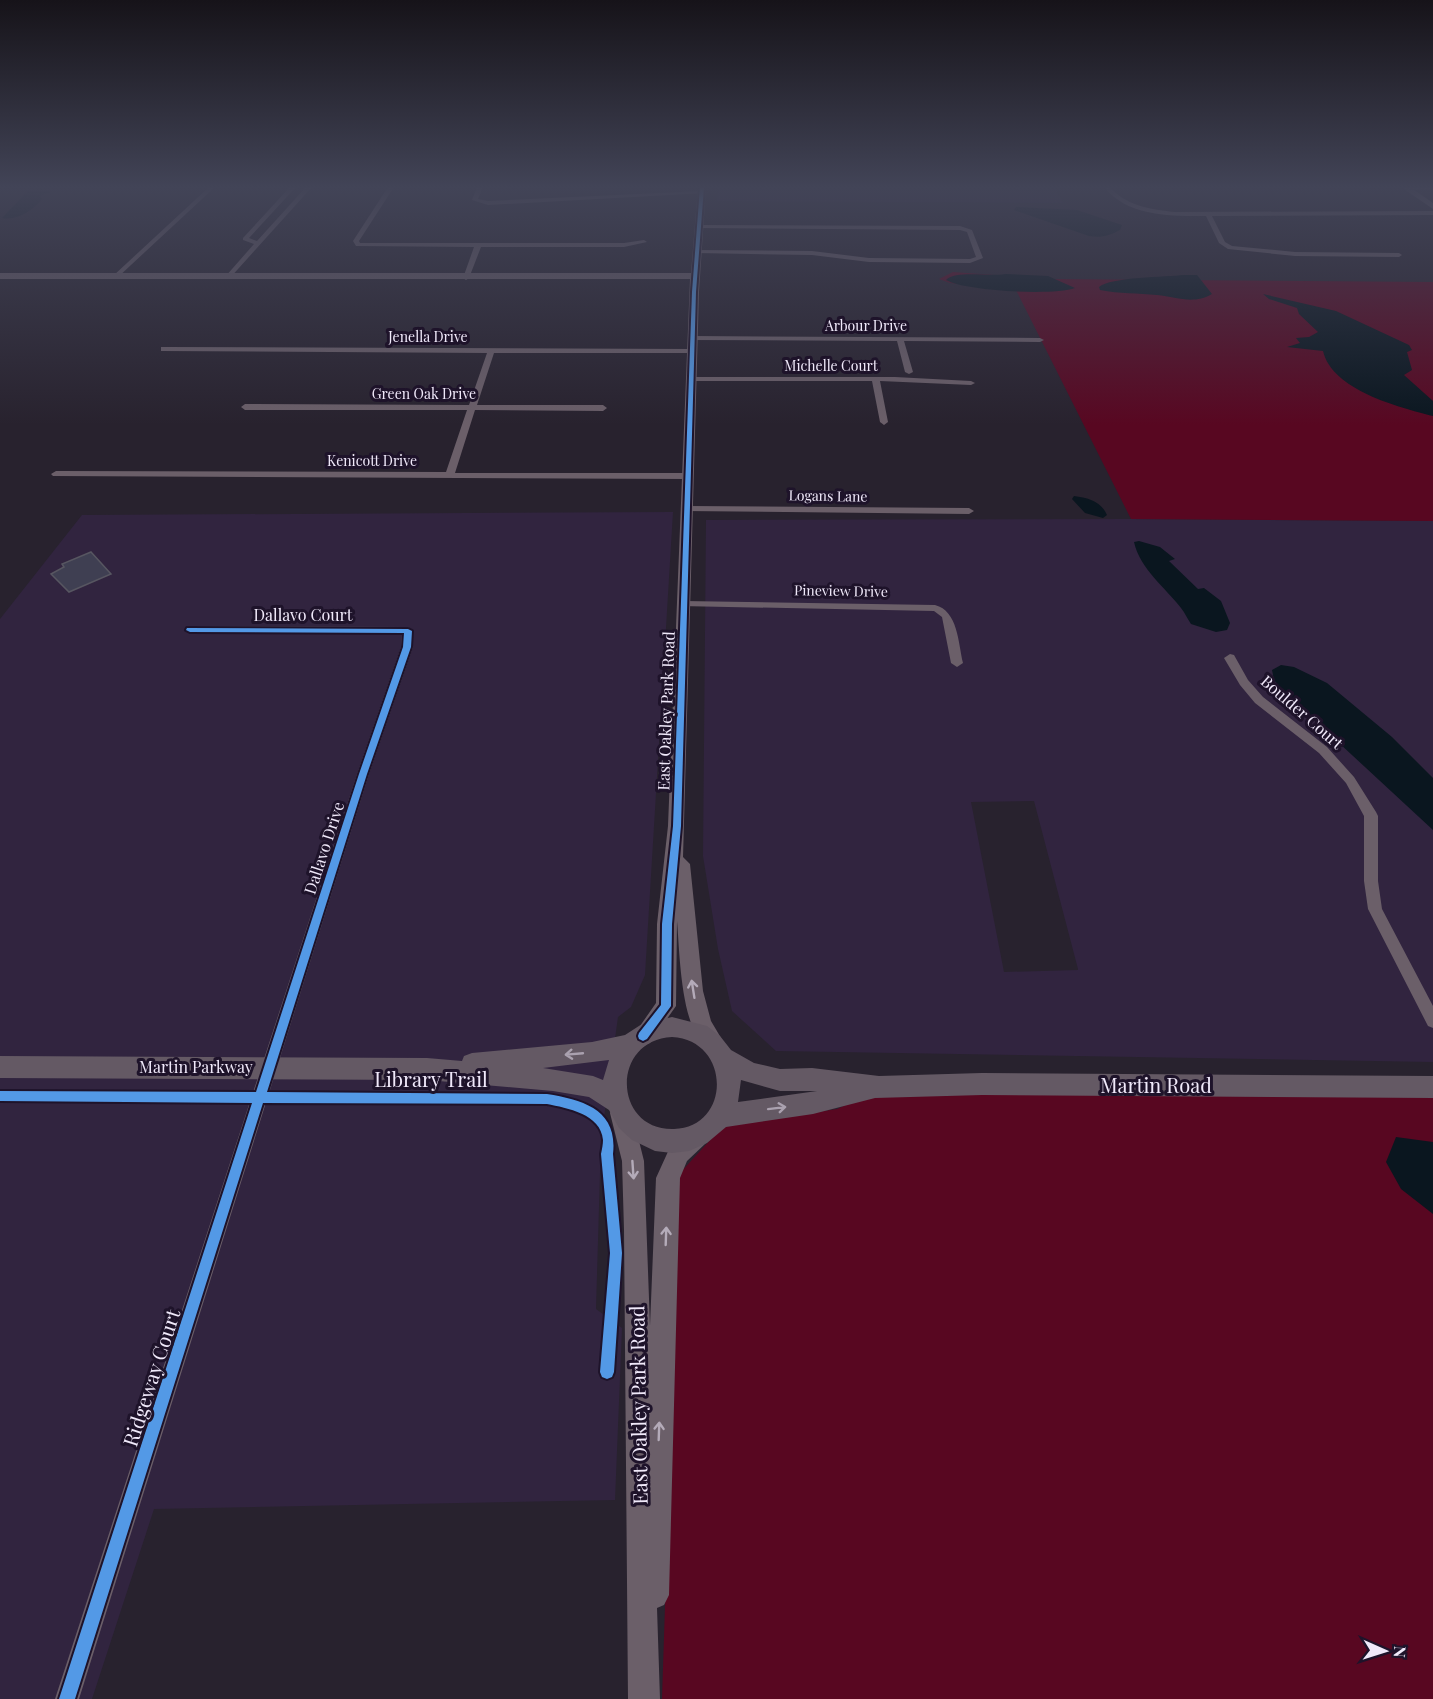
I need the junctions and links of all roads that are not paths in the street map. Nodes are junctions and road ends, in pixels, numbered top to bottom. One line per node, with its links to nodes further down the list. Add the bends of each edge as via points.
1 (127, 266): 7 (street)
2 (237, 266): 8 (street)
3 (470, 266): 9 (street)
4 (695, 266): 6 (street, East Oakley Park Road)
5 (0, 276): 7 (street)
6 (694, 276): 9 (street); 10 (street, East Oakley Park Road)
7 (115, 277): 8 (street)
8 (227, 278): 9 (street)
9 (466, 278)
10 (692, 338): 11 (street, Arbour Drive); 15 (street, East Oakley Park Road)
11 (900, 340): 12 (street, Arbour Drive); 16 (street)
12 (1040, 340)
13 (164, 350): 14 (street, Jenella Drive)
14 (491, 351): 15 (street, Jenella Drive); 21 (street)
15 (692, 351): 17 (street, East Oakley Park Road)
16 (909, 372)
17 (691, 379): 18 (street, Michelle Court); 26 (street, East Oakley Park Road)
18 (876, 380): 19 (street, Michelle Court); 23 (street)
19 (971, 384)
20 (245, 407): 21 (street, Green Oak Drive)
21 (472, 407): 22 (street, Green Oak Drive); 25 (street)
22 (603, 408)
23 (884, 422)
24 (56, 474): 25 (street, Kenicott Drive)
25 (450, 474): 26 (street, Kenicott Drive)
26 (688, 476): 27 (street, East Oakley Park Road)
27 (687, 509): 28 (street, Logans Lane); 29 (street, East Oakley Park Road)
28 (969, 511)
29 (684, 604): 33 (street, Pineview Drive, via 935,608 948,617); 34 (street, East Oakley Park Road)
30 (190, 630): 31 (street, Dallavo Court, via 408,630)
31 (407, 638): 39 (street, Dallavo Drive)
32 (1230, 658): 35 (street, Boulder Court, via 1259,700 1323,750 1350,780 1371,816 1375,909)
33 (957, 663)
34 (677, 826): 36 (street, East Oakley Park Road, via 667,924 666,1006); 37 (street, East Oakley Park Road, one-way to 34, via 702,1024 693,991)
35 (1433, 1021)
36 (637, 1040): 37 (main road, via 661,1029 680,1028 698,1033); 40 (main road, Martin Parkway, one-way to 40, via 592,1053); 43 (main road, via 615,1070 613,1085)
37 (720, 1051): 41 (main road, Martin Road, via 750,1073 780,1080 812,1079); 44 (main road, via 730,1073 730,1088 727,1102)
38 (0, 1067): 39 (main road, Martin Parkway)
39 (270, 1067): 40 (main road, Martin Parkway); 45 (street, Ridgeway Court)
40 (427, 1069): 43 (main road, Martin Parkway, via 553,1080 593,1088)
41 (879, 1087): 42 (main road, Martin Road); 44 (main road, Martin Road, one-way to 41)
42 (1433, 1087)
43 (618, 1107): 44 (main road, via 632,1126 657,1137 685,1138); 46 (street, East Oakley Park Road, one-way to 46, via 633,1161)
44 (711, 1123): 47 (street, East Oakley Park Road, one-way to 44, via 668,1178 679,1153)
45 (67, 1699)
46 (644, 1699)
47 (650, 1699)

